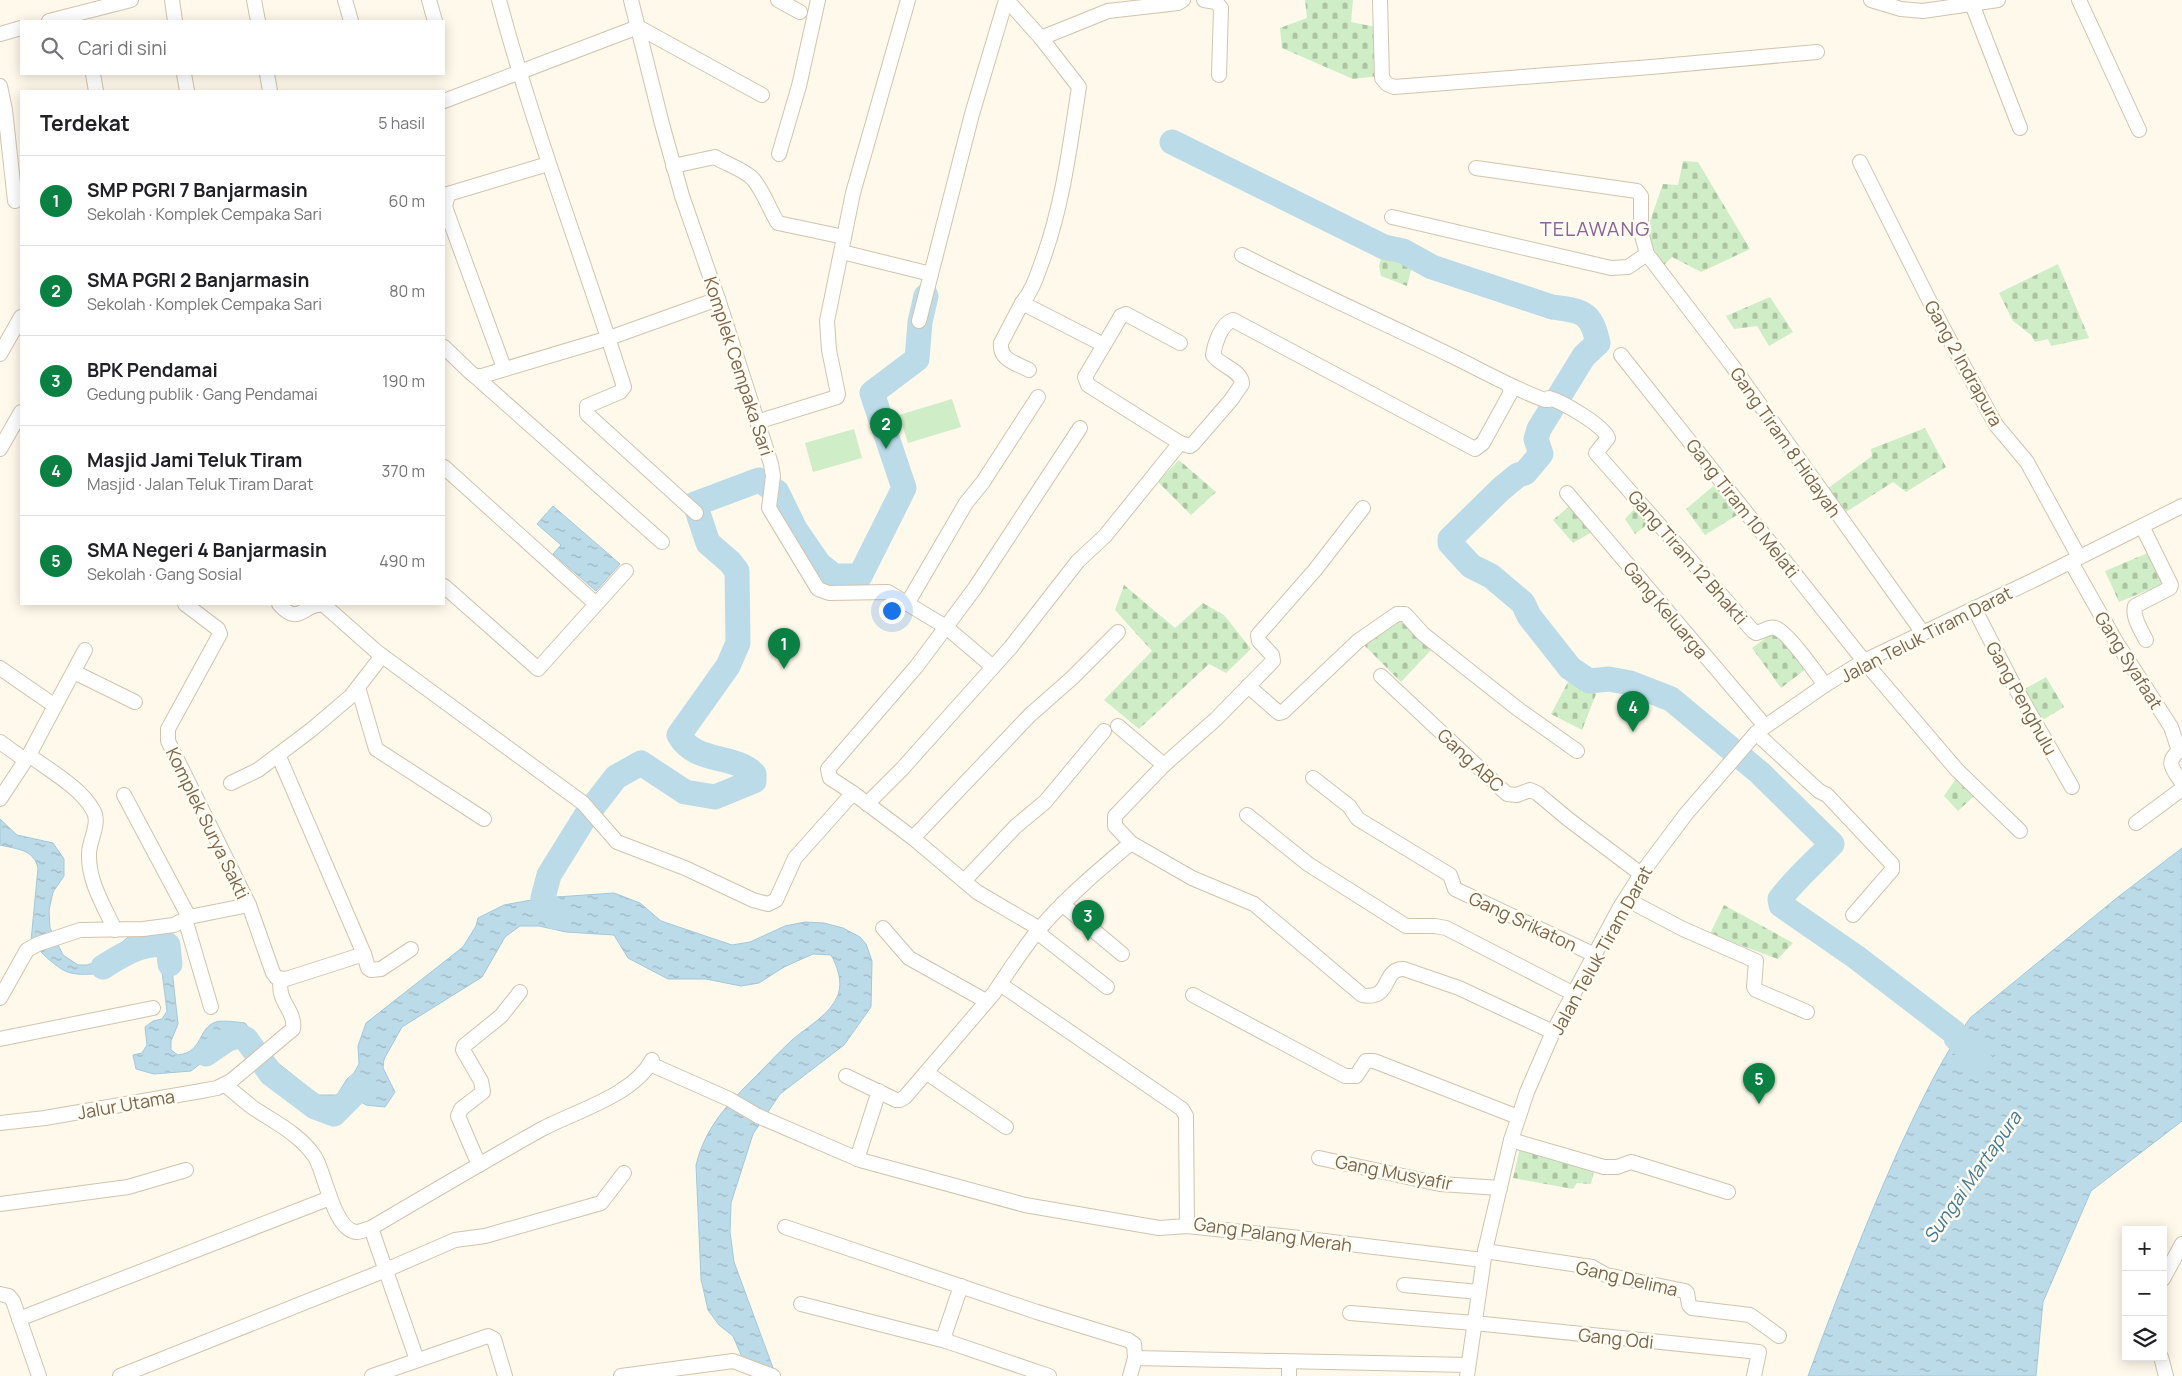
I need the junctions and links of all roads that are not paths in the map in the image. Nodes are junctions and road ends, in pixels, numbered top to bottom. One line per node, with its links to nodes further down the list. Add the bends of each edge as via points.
1 (131, 0): 20 (street)
2 (172, 0): 22 (street)
3 (254, 0): 23 (street)
4 (345, 0): 24 (street)
5 (428, 0): 25 (street)
6 (499, 0): 31 (street)
7 (631, 0): 26 (street, Komplek Cempaka Sari)
8 (778, 0): 19 (street)
9 (818, 0): 44 (street, via 800,86)
10 (908, 0): 53 (street, via 853,193)
11 (1007, 0): 29 (street); 57 (street, via 972,114)
12 (1183, 0): 29 (street, via 1108,11)
13 (1204, 0): 35 (street, via 1216,2 1221,8)
14 (1380, 0): 30 (street, via 1382,78 1394,87)
15 (1871, 0): 18 (street, via 1901,9 1923,11)
16 (1998, 0): 18 (street)
17 (2079, 0): 43 (street)
18 (1972, 4): 42 (street)
19 (800, 12)
20 (78, 18): 21 (street)
21 (59, 20)
22 (175, 20)
23 (258, 20)
24 (351, 20)
25 (435, 20)
26 (638, 27): 31 (street); 40 (street); 47 (street, Komplek Cempaka Sari)
27 (20, 28): 28 (street)
28 (0, 34)
29 (1041, 38): 59 (street, via 1079,87 1064,187 1031,292)
30 (1818, 52)
31 (518, 72): 41 (street); 46 (street)
32 (93, 75): 37 (street)
33 (184, 75): 38 (street)
34 (267, 75): 39 (street)
35 (1219, 75)
36 (0, 86): 50 (street)
37 (96, 90)
38 (187, 90)
39 (270, 90)
40 (762, 96)
41 (445, 101)
42 (2020, 128)
43 (2138, 130)
44 (779, 154)
45 (1860, 162): 85 (street, Gang 2 Indrapura, via 1942,326 1996,425 2027,462)
46 (548, 164): 49 (street, via 448,194); 62 (street)
47 (674, 166): 53 (street, via 715,157 752,177 778,224); 58 (street, Komplek Cempaka Sari)
48 (1476, 168): 55 (street, via 1637,191)
49 (445, 200)
50 (14, 201)
51 (445, 210): 68 (street)
52 (1392, 217): 55 (street, via 1611,268 1628,267)
53 (844, 237): 54 (street)
54 (842, 252): 57 (street); 74 (street, via 827,320 837,397)
55 (1647, 254): 97 (street, Gang Tiram 8 Hidayah, via 1731,364)
56 (1242, 255): 71 (street)
57 (931, 274): 61 (street)
58 (718, 299): 62 (street); 74 (street, Komplek Cempaka Sari)
59 (1022, 303): 64 (street); 69 (street, via 1001,349 1005,358)
60 (20, 318): 66 (street)
61 (919, 321)
62 (609, 338): 68 (street); 82 (street, via 624,387 620,392 587,406 587,414)
63 (1180, 342): 64 (street, via 1126,314 1120,316)
64 (1104, 345): 76 (street, via 1085,377 1088,386)
65 (445, 348): 70 (street)
66 (0, 354)
67 (1621, 355): 101 (street, Gang Tiram 10 Melati)
68 (504, 368): 70 (street)
69 (1029, 370)
70 (475, 376): 84 (street)
71 (1509, 386): 76 (street, via 1511,392 1488,435 1474,449 1233,320 1221,332 1213,355 1240,376 1242,384 1193,444); 106 (street, Gang Tiram 12 Bhakti, via 1545,400 1557,400 1608,436 1596,453 1753,630 1777,628)
72 (1038, 398): 89 (street, via 966,503)
73 (20, 414): 77 (street)
74 (757, 422): 89 (street, Komplek Cempaka Sari, via 773,476 768,503 818,589 829,593 888,592)
75 (1080, 428): 95 (street)
76 (1180, 442): 102 (street)
77 (0, 449)
78 (445, 468): 88 (street)
79 (1567, 493): 112 (street, Gang Keluarga)
80 (2182, 506): 83 (street, Jalan Teluk Tiram Darat)
81 (1363, 508): 107 (street, via 1315,570 1258,635 1258,641 1272,655 1273,661)
82 (696, 513)
83 (2142, 526): 85 (street, Jalan Teluk Tiram Darat); 98 (street, via 2172,585 2135,606 2136,618)
84 (662, 542)
85 (2075, 559): 94 (street, Jalan Teluk Tiram Darat); 121 (street, Gang Syafaat, via 2115,640 2171,727 2179,751 2170,764)
86 (626, 571): 88 (street)
87 (445, 587): 88 (street, via 538,669)
88 (596, 604)
89 (907, 604): 95 (street, Komplek Cempaka Sari)
90 (186, 605): 138 (street, Komplek Surya Sakti, via 220,634 168,729 168,741)
91 (280, 605): 92 (street, via 292,615)
92 (318, 605)
93 (324, 605): 100 (street)
94 (1974, 608): 97 (street, Jalan Teluk Tiram Darat); 122 (street, Gang Penghulu)
95 (946, 627): 102 (street, Komplek Cempaka Sari); 124 (street, via 828,769 830,778)
96 (1118, 632): 132 (street, via 1030,715)
97 (1923, 633): 101 (street, Jalan Teluk Tiram Darat)
98 (2146, 640)
99 (86, 650): 104 (street)
100 (382, 656): 108 (street); 124 (street, via 582,803 617,842 685,868 753,900 768,904 776,900 795,858)
101 (1864, 661): 106 (street, Jalan Teluk Tiram Darat); 131 (street, Gang Tiram 10 Melati, via 1957,770)
102 (993, 667): 127 (street, via 902,769)
103 (0, 668): 110 (street)
104 (74, 672): 109 (street); 110 (street)
105 (1381, 676): 134 (street, Gang ABC, via 1507,794 1537,792)
106 (1825, 685): 112 (street, Jalan Teluk Tiram Darat)
107 (1248, 686): 115 (street, via 1279,713 1283,712 1358,641 1404,614 1423,634); 118 (street)
108 (358, 687): 120 (street, via 311,730 258,770); 129 (street, via 376,749)
109 (135, 702)
110 (56, 706): 116 (street)
111 (1118, 726): 118 (street)
112 (1760, 730): 134 (street, Jalan Teluk Tiram Darat, via 1686,814); 139 (street, Gang Keluarga, via 1819,791 1827,794 1892,864 1892,870)
113 (1104, 731): 135 (street, via 1045,802 1003,839)
114 (0, 742): 116 (street)
115 (1577, 751)
116 (27, 758): 126 (street); 142 (street, via 77,791 94,811 90,875)
117 (280, 759): 145 (street)
118 (1164, 765): 133 (street, via 1115,816 1115,826)
119 (1313, 778): 147 (street, Gang Srikaton, via 1349,806 1358,819 1450,875 1454,889)
120 (231, 782)
121 (2182, 783)
122 (2072, 787)
123 (2182, 788): 130 (street)
124 (853, 792): 127 (street)
125 (124, 794): 140 (street)
126 (0, 799)
127 (866, 804): 132 (street)
128 (1247, 815): 153 (street, via 1308,864 1406,926 1446,928)
129 (484, 818)
130 (2136, 823)
131 (2020, 831)
132 (913, 838): 135 (street)
133 (1130, 843): 137 (street); 159 (street, via 1192,878 1254,904 1362,995 1381,994 1392,973 1398,968 1404,969 1459,988)
134 (1641, 874): 136 (street, Jalan Teluk Tiram Darat)
135 (964, 881): 143 (street)
136 (1626, 899): 147 (street, Jalan Teluk Tiram Darat); 158 (street, via 1683,929 1756,961 1756,990)
137 (1062, 904): 143 (street); 146 (street)
138 (249, 905): 140 (street, Komplek Surya Sakti); 148 (street, via 273,973)
139 (1853, 915)
140 (187, 918): 142 (street, Komplek Surya Sakti, via 174,925); 156 (street)
141 (883, 928): 155 (street, via 909,958)
142 (115, 930): 154 (street, Komplek Surya Sakti, via 80,930 28,950)
143 (1038, 930): 149 (street); 150 (street)
144 (411, 949): 145 (street, via 376,970 368,968)
145 (364, 954): 148 (street)
146 (1122, 954)
147 (1595, 954): 153 (street, Jalan Teluk Tiram Darat)
148 (281, 979): 163 (street, Jalur Utama, via 281,996 291,1016 293,1029)
149 (1000, 984): 155 (street); 178 (street, Gang Palang Merah, via 1182,1109 1186,1116)
150 (1107, 987)
151 (520, 992): 171 (street, via 501,1016 463,1050 483,1086 481,1096 461,1110 458,1116)
152 (1193, 994): 165 (street, via 1345,1076 1356,1076 1366,1061 1374,1061)
153 (1574, 994): 159 (street, Jalan Teluk Tiram Darat)
154 (0, 998)
155 (986, 1001): 161 (street)
156 (211, 1007)
157 (153, 1008): 160 (street)
158 (1807, 1012)
159 (1554, 1032): 165 (street, Jalan Teluk Tiram Darat)
160 (0, 1039)
161 (927, 1073): 164 (street, via 900,1100); 167 (street)
162 (846, 1076): 164 (street)
163 (225, 1085): 166 (street, Jalur Utama, via 45,1118); 176 (street, via 303,1143 320,1166)
164 (879, 1091): 170 (street)
165 (1518, 1117): 168 (street, Jalan Teluk Tiram Darat)
166 (0, 1123)
167 (1006, 1127)
168 (1511, 1140): 174 (street, Jalan Teluk Tiram Darat); 175 (street, via 1604,1167 1632,1162)
169 (1320, 1158): 174 (street, Gang Musyafir, via 1440,1184)
170 (858, 1159): 171 (street, via 758,1116 651,1062 638,1078 608,1098 564,1117); 178 (street, via 1025,1205 1159,1228)
171 (479, 1165): 180 (street)
172 (186, 1170): 177 (street, via 128,1187)
173 (624, 1173): 183 (street, via 601,1203 486,1236 455,1240)
174 (1500, 1188): 182 (street, Jalan Teluk Tiram Darat)
175 (1728, 1192)
176 (330, 1198): 180 (street, via 345,1226 357,1232); 191 (street)
177 (0, 1204)
178 (1187, 1226): 182 (street, Gang Palang Merah)
179 (785, 1227): 186 (street)
180 (371, 1228): 183 (street)
181 (2182, 1244): 184 (street)
182 (1484, 1256): 187 (street, Jalan Teluk Tiram Darat); 193 (street, Gang Delima, via 1592,1267 1606,1275 1685,1291 1692,1308 1750,1315)
183 (386, 1270): 196 (street); 202 (street)
184 (2167, 1272)
185 (1404, 1285): 187 (street)
186 (961, 1286): 194 (street, via 945,1333); 195 (street, via 1128,1340 1134,1344)
187 (1479, 1292): 192 (street, Jalan Teluk Tiram Darat)
188 (0, 1294): 191 (street, via 9,1296 13,1301)
189 (801, 1304): 194 (street)
190 (1350, 1313): 192 (street, Gang Odi)
191 (19, 1319): 201 (street)
192 (1474, 1323): 199 (street, Jalan Teluk Tiram Darat); 209 (street, Gang Odi, via 1758,1352)
193 (1780, 1336)
194 (946, 1341): 206 (street)
195 (1135, 1358): 198 (street); 207 (street)
196 (416, 1360): 203 (street); 204 (street, via 491,1337)
197 (2162, 1361): 210 (street)
198 (1288, 1362): 199 (street); 208 (street)
199 (1468, 1370)
200 (769, 1375): 205 (street, via 733,1361)
201 (38, 1376)
202 (120, 1376)
203 (372, 1376)
204 (505, 1376)
205 (621, 1376)
206 (1049, 1376)
207 (1130, 1376)
208 (1289, 1376)
209 (1754, 1376)
210 (2166, 1376)

